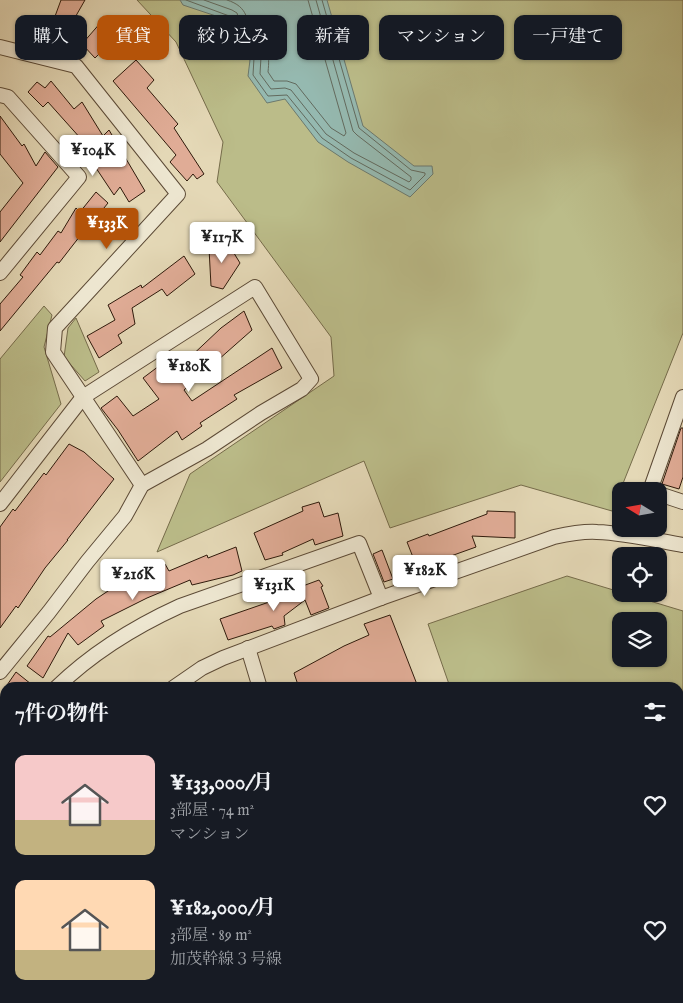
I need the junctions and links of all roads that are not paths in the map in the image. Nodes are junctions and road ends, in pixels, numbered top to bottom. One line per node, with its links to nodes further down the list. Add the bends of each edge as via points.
1 (0, 47): 4 (street, via 76,66 178,194 55,328 53,352)
2 (0, 95): 3 (street, via 8,97 79,177)
3 (0, 274)
4 (83, 397): 7 (street); 7 (street, via 255,287 311,379 302,389 207,449); 10 (street)
5 (683, 397): 6 (street)
6 (653, 482)
7 (142, 485): 14 (street, via 125,516)
8 (668, 497): 9 (street)
9 (683, 502)
10 (0, 504)
11 (683, 545): 12 (street, via 596,531 575,533 519,549)
12 (381, 598): 13 (street); 15 (street, via 359,543 158,616 112,642)
13 (248, 648): 16 (street, via 202,668); 17 (street)
14 (0, 672)
15 (63, 682)
16 (182, 682)
17 (258, 682)

